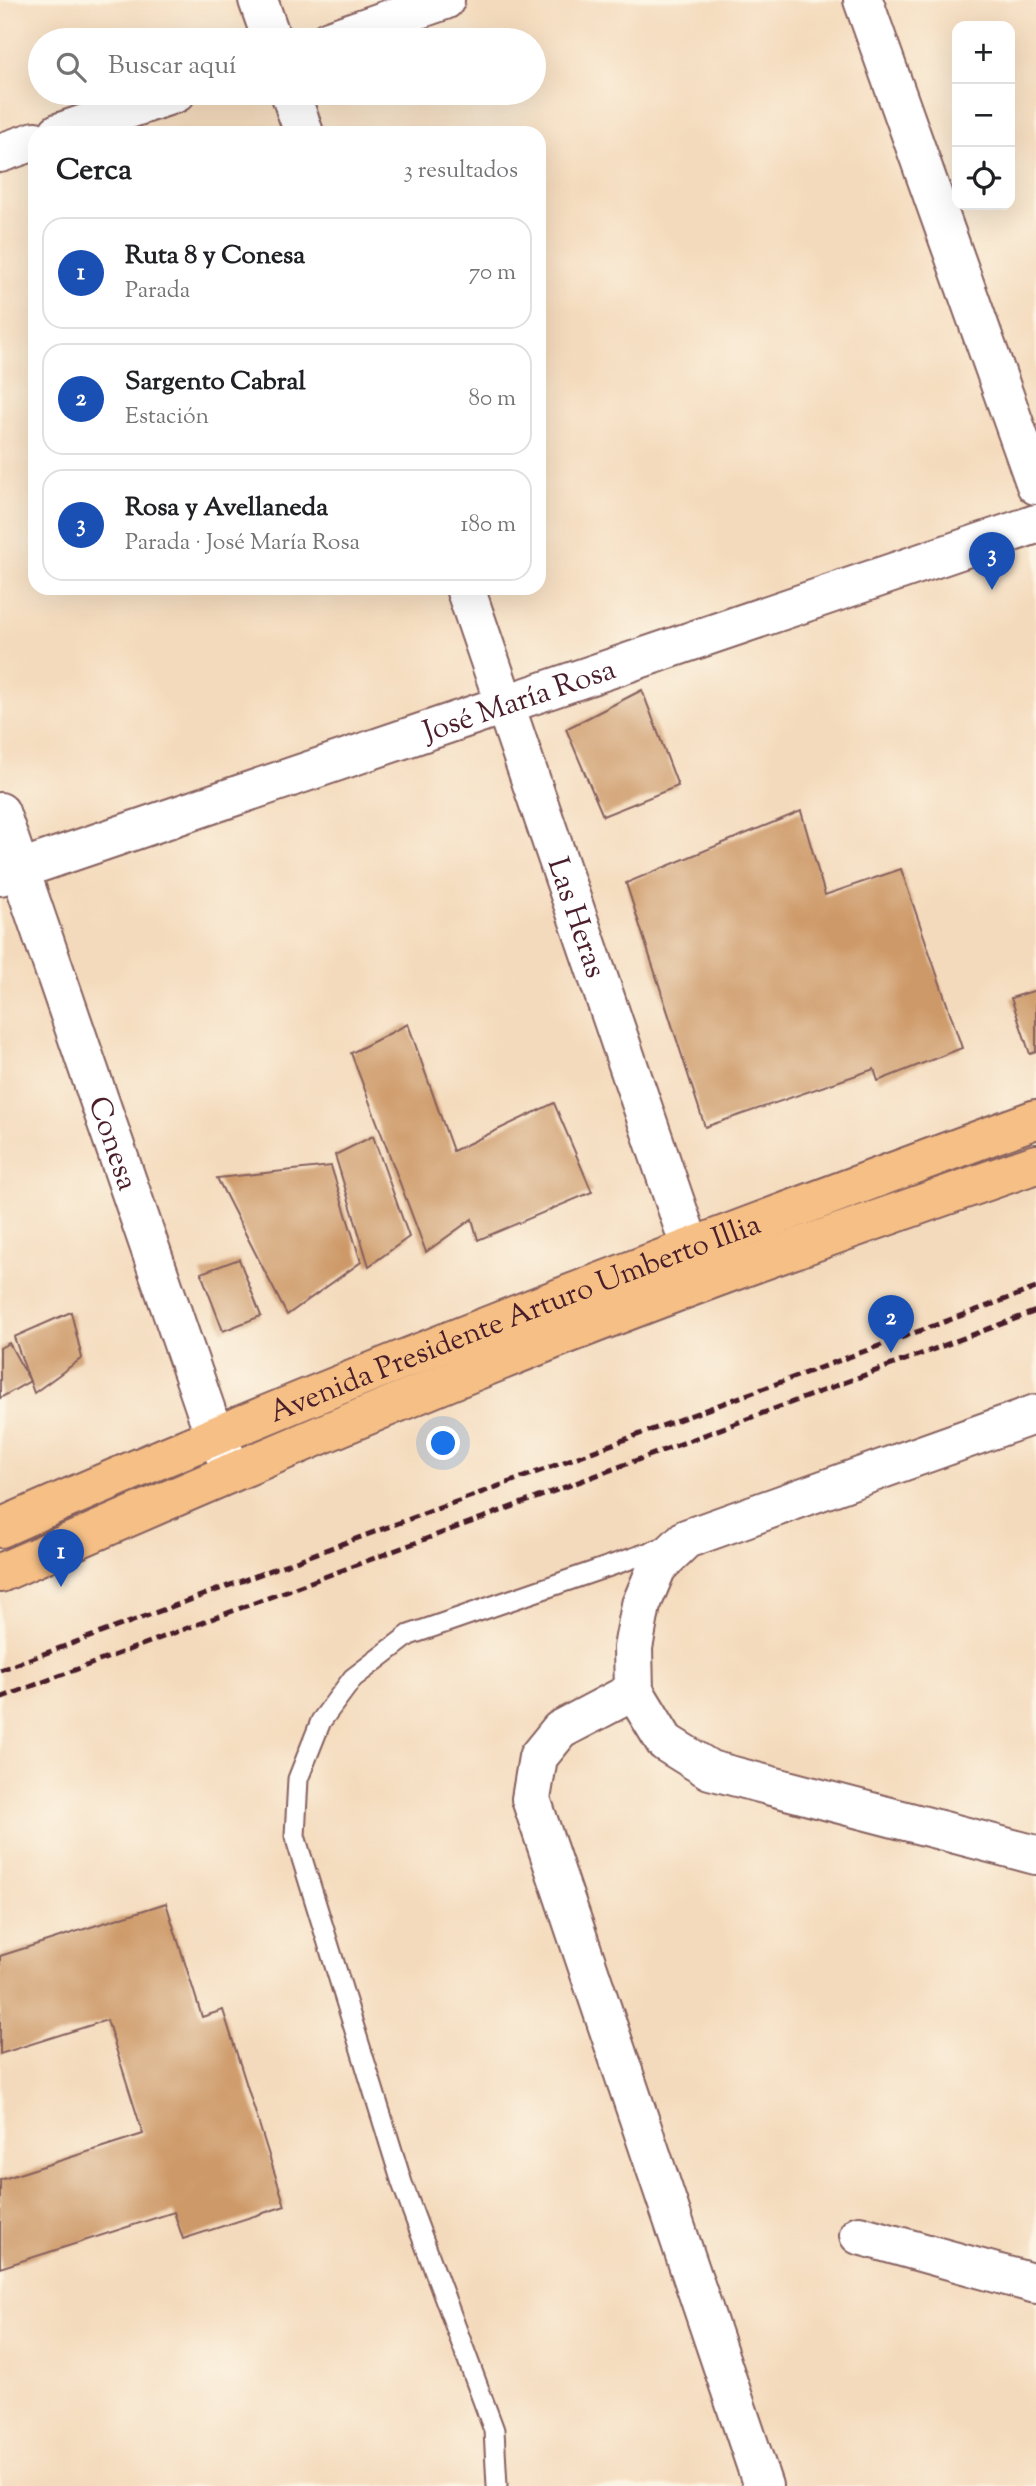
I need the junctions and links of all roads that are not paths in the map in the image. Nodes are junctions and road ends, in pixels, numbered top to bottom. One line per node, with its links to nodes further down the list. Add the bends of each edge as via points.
1 (258, 0): 4 (street)
2 (445, 0): 5 (street)
3 (863, 0): 12 (street)
4 (267, 28)
5 (364, 28)
6 (141, 105): 8 (street)
7 (294, 105): 9 (street)
8 (79, 126)
9 (302, 126)
10 (28, 143): 11 (street)
11 (0, 153)
12 (1036, 485)
13 (1036, 524): 15 (street, José María Rosa)
14 (467, 595): 15 (street, Las Heras)
15 (506, 703): 17 (street, José María Rosa); 20 (street, Las Heras)
16 (0, 812): 17 (street, Conesa)
17 (10, 873): 22 (street, Conesa)
18 (1036, 1119): 20 (main road, Avenida Presidente Arturo Umberto Illia)
19 (1036, 1164): 23 (main road, Avenida Presidente Arturo Umberto Illia, via 704,1282)
20 (690, 1247): 22 (main road, Avenida Presidente Arturo Umberto Illia)
21 (1036, 1414): 25 (street)
22 (214, 1434): 23 (street, Conesa); 24 (main road, Avenida Presidente Arturo Umberto Illia)
23 (233, 1471): 26 (main road, Avenida Presidente Arturo Umberto Illia)
24 (0, 1528)
25 (686, 1539): 27 (street, via 657,1567 641,1605 632,1647); 31 (lane, via 408,1635 353,1678 321,1721 298,1779 295,1836 402,2183 494,2430)
26 (0, 1573)
27 (634, 1691): 28 (street, via 665,1742 710,1770); 32 (street, via 560,1730 538,1757 531,1800)
28 (1036, 1855)
29 (859, 2235): 30 (street)
30 (1036, 2284)
31 (498, 2486)
32 (763, 2486)

